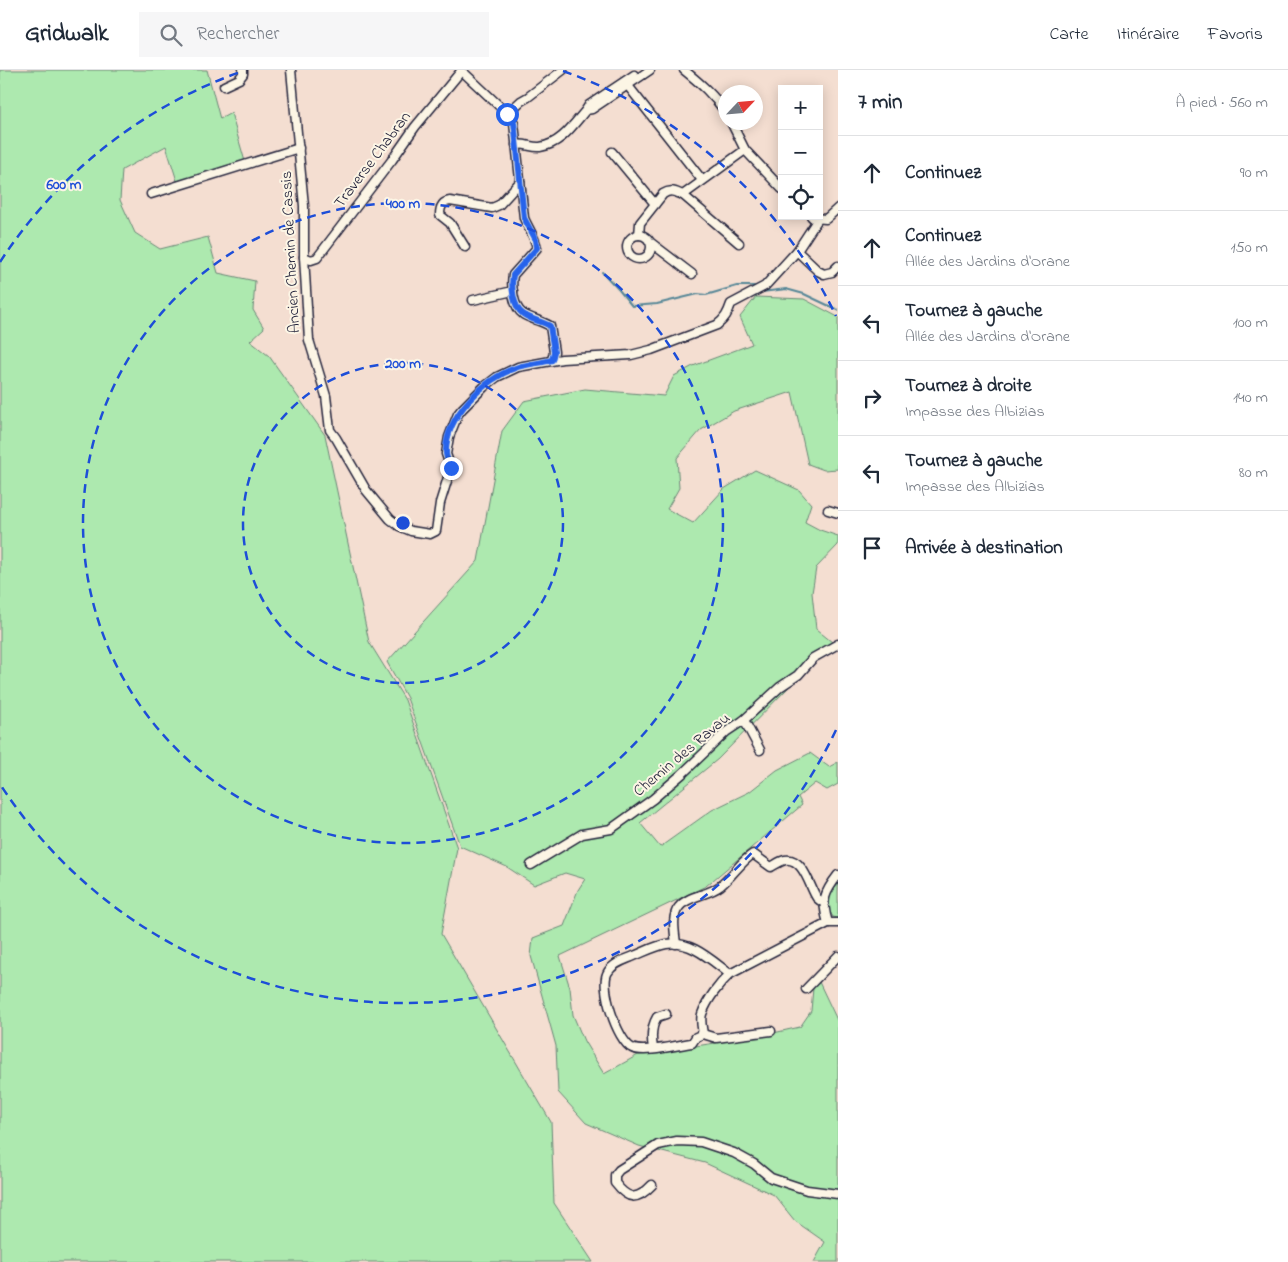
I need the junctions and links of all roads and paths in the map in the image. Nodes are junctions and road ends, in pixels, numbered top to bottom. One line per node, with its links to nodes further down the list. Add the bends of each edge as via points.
1 (243, 70): 9 (street, via 239,79)
2 (291, 70): 16 (street, Ancien Chemin de Cassis)
3 (461, 70): 11 (street); 33 (street, Traverse Chabran, via 316,258)
4 (563, 70): 11 (street)
5 (650, 70): 7 (street)
6 (684, 70): 10 (street)
7 (635, 73): 8 (street)
8 (626, 84): 15 (street, via 589,105 560,140 541,147); 19 (street)
9 (224, 86)
10 (718, 102)
11 (507, 114): 12 (street)
12 (515, 130): 14 (street); 15 (street)
13 (735, 130): 17 (street)
14 (516, 145): 15 (street); 20 (street)
15 (531, 145)
16 (299, 148): 22 (street); 33 (street, Ancien Chemin de Cassis)
17 (746, 150): 19 (street); 21 (street)
18 (612, 152): 24 (street)
19 (702, 180): 23 (street)
20 (520, 182): 31 (street, via 499,205 492,208 450,201 441,207 440,215); 36 (street, via 524,218 537,248 513,275)
21 (778, 186)
22 (151, 194)
23 (683, 195): 24 (street, via 668,191); 30 (street)
24 (655, 204): 28 (street, via 640,223)
25 (838, 208): 26 (street)
26 (823, 219)
27 (815, 220): 32 (street, via 816,224)
28 (639, 235): 29 (street); 29 (street, via 628,241 627,250 632,257 645,257 650,250)
29 (650, 242): 35 (street)
30 (740, 243)
31 (465, 247)
32 (797, 251): 34 (street, via 824,274); 38 (street, via 765,286 731,304 717,325 631,355)
33 (304, 258): 38 (street, Ancien Chemin de Cassis, via 309,340 326,396 330,430 366,490 390,519 405,529 430,534 436,531 437,516 451,468 446,454 449,437 458,414 497,377 518,367)
34 (838, 266)
35 (692, 274)
36 (513, 291): 37 (street); 38 (street, via 522,314 550,326)
37 (473, 300)
38 (552, 360)
39 (828, 510): 40 (street)
40 (838, 513)
41 (838, 644): 42 (street, Chemin des Ravau, via 813,658)
42 (744, 720): 43 (street); 44 (street, Chemin des Ravau, via 726,732 653,799 611,829 582,834)
43 (760, 750)
44 (531, 865)
45 (838, 875): 46 (street)
46 (823, 902): 47 (street); 49 (street, via 816,897 799,866 784,860 771,867 753,854 720,886 683,902 677,908 674,922)
47 (828, 923): 48 (street); 51 (street)
48 (838, 923)
49 (676, 944): 51 (street, via 697,950); 56 (street, via 654,948 615,965 606,976 607,996 623,1041 630,1048)
50 (838, 956): 52 (street)
51 (730, 974): 55 (street, via 722,981 702,1014)
52 (806, 989)
53 (666, 1014): 56 (street, via 658,1017 653,1025)
54 (771, 1031): 55 (street, via 716,1038)
55 (703, 1034): 56 (street, via 692,1043)
56 (653, 1048)
57 (652, 1185): 58 (street, via 643,1195 632,1197 621,1191 615,1183 615,1175 658,1145 677,1140 701,1142 734,1153 771,1178 807,1190)
58 (838, 1194)

